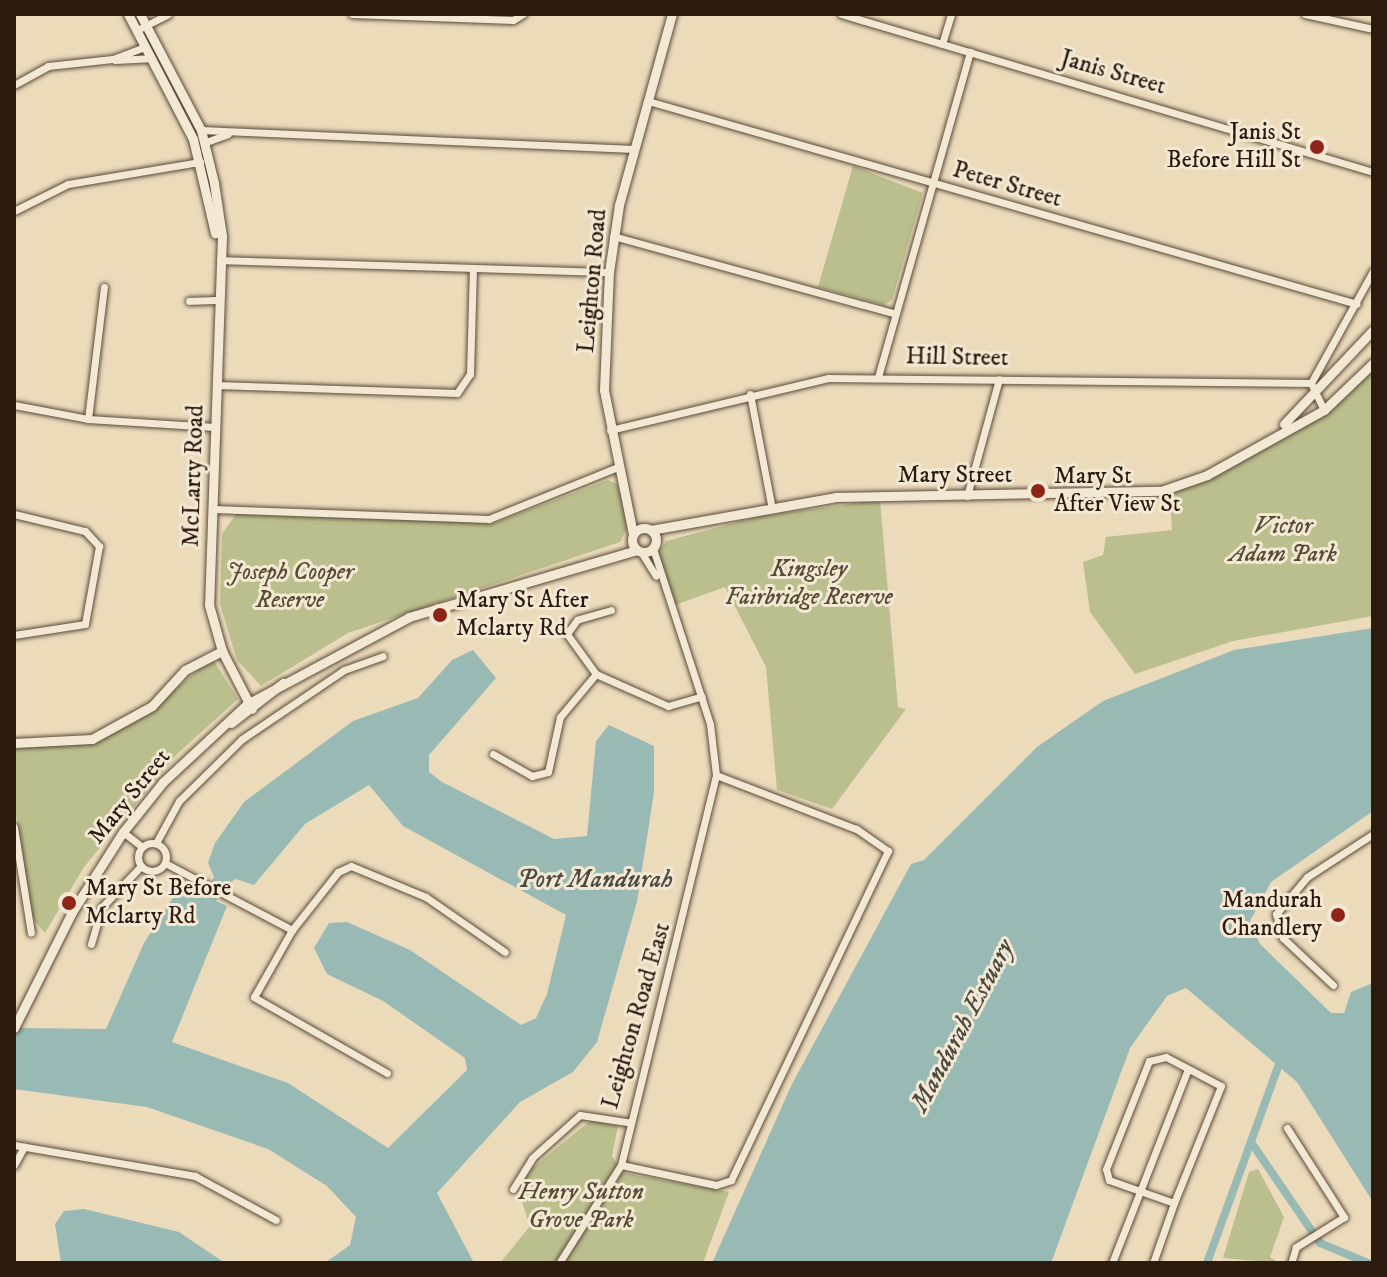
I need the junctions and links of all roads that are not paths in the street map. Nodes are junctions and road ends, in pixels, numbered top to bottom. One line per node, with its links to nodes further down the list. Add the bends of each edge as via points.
1 (128, 14): 13 (street, McLarty Road)
2 (140, 14): 11 (street, McLarty Road)
3 (168, 14): 11 (street)
4 (352, 14): 5 (street, via 513,20)
5 (523, 14)
6 (672, 14): 19 (street, Leighton Road)
7 (841, 14): 14 (street, Janis Street)
8 (951, 14): 14 (street)
9 (1305, 14): 10 (street)
10 (1326, 17): 12 (street)
11 (146, 25): 13 (street); 15 (street, McLarty Road)
12 (1373, 29)
13 (136, 31): 16 (street, McLarty Road)
14 (942, 44): 17 (street, Janis Street)
15 (158, 47): 16 (street); 21 (street, McLarty Road)
16 (147, 52): 18 (street, via 56,64); 21 (street, McLarty Road)
17 (970, 52): 24 (street, Janis Street); 25 (street)
18 (14, 85)
19 (648, 101): 22 (street, Leighton Road); 25 (street, Peter Street)
20 (230, 134): 21 (street); 21 (street); 22 (street)
21 (201, 137): 23 (street, McLarty Road)
22 (634, 149): 27 (street, Leighton Road)
23 (205, 161): 26 (street, via 68,184); 28 (street, McLarty Road)
24 (1373, 172)
25 (931, 184): 35 (street, Peter Street); 36 (street)
26 (14, 211)
27 (613, 236): 31 (street, Leighton Road); 36 (street)
28 (220, 260): 29 (street); 33 (street, McLarty Road)
29 (473, 269): 31 (street); 42 (street, via 470,374 457,393)
30 (1373, 271): 35 (street)
31 (609, 272): 49 (street, Leighton Road)
32 (104, 287): 47 (street)
33 (220, 300): 34 (street); 42 (street, McLarty Road)
34 (189, 301)
35 (1357, 304): 41 (street)
36 (892, 313): 39 (street)
37 (1373, 330): 44 (street, Mary Street)
38 (1373, 363): 46 (street, Mary Street)
39 (878, 377): 40 (street, Hill Street); 43 (street, Hill Street, via 828,378)
40 (999, 379): 41 (street, Hill Street); 52 (street)
41 (1311, 383): 44 (street)
42 (217, 385): 48 (street, McLarty Road)
43 (750, 394): 49 (street, Hill Street); 55 (street)
44 (1317, 396): 46 (street); 50 (street, Mary Street)
45 (14, 405): 47 (street)
46 (1324, 410): 50 (street, Mary Street)
47 (88, 419): 48 (street)
48 (215, 427): 54 (street, McLarty Road)
49 (608, 430): 51 (street, Leighton Road)
50 (1269, 437): 52 (street, Mary Street, via 1207,475 1161,491)
51 (615, 468): 53 (street, Leighton Road); 54 (street, via 489,519)
52 (967, 496): 55 (street, Mary Street, via 836,497)
53 (630, 507): 57 (street, Leighton Road); 59 (street, Leighton Road)
54 (213, 509): 66 (street, McLarty Road, via 209,605)
55 (772, 509): 58 (street, Mary Street)
56 (14, 514): 65 (street, via 85,531 99,546 85,624)
57 (648, 529): 58 (street, Mary Street); 59 (street, Mary Street); 60 (street)
58 (679, 530): 60 (street, Mary Street)
59 (632, 536): 61 (street); 62 (street, Mary Street)
60 (654, 547): 61 (street, Mary Street); 63 (street, Leighton Road East)
61 (638, 551): 62 (street, Mary Street); 63 (street, Leighton Road East)
62 (611, 554): 71 (street, Mary Street, via 409,617)
63 (659, 581): 70 (street, Leighton Road East)
64 (611, 610): 68 (street, via 577,620 567,634)
65 (14, 635)
66 (222, 651): 69 (street, McLarty Road); 73 (street, via 185,670 152,706 92,739)
67 (383, 656): 79 (street, via 344,670 242,739 179,801)
68 (596, 674): 70 (street, via 668,706); 74 (street, via 560,717 548,772 532,776)
69 (238, 680): 71 (street, McLarty Road); 72 (street, McLarty Road)
70 (702, 696): 75 (street, Leighton Road East)
71 (260, 699): 72 (street, Mary Street)
72 (250, 707): 77 (street, Mary Street, via 221,728)
73 (14, 743)
74 (493, 754)
75 (716, 775): 91 (street, Leighton Road East, via 692,896); 96 (street, via 856,829 888,851 731,1180 716,1185)
76 (14, 827): 84 (street)
77 (123, 832): 80 (street); 88 (street, Mary Street, via 72,912)
78 (1373, 834): 87 (street, via 1307,877 1276,914 1283,938)
79 (156, 843): 80 (street); 81 (street)
80 (142, 847): 82 (street)
81 (165, 863): 82 (street, via 151,871); 83 (street)
82 (141, 866): 85 (street, via 101,908)
83 (292, 930): 86 (street, via 351,866 426,897); 90 (street, via 254,988 260,1006)
84 (31, 933)
85 (91, 944)
86 (505, 952)
87 (1333, 985)
88 (16, 1024)
89 (1188, 1069): 98 (street); 98 (street, via 1156,1057 1132,1095 1106,1169 1109,1180); 99 (street, via 1221,1086)
90 (387, 1073)
91 (627, 1122): 96 (street, Leighton Road East); 97 (street, via 580,1115 532,1158)
92 (1287, 1128): 104 (street, via 1344,1217 1296,1247)
93 (14, 1145): 94 (street)
94 (24, 1147): 95 (street); 100 (street, via 195,1176)
95 (14, 1165)
96 (621, 1165): 101 (street, Leighton Road East)
97 (513, 1189)
98 (1139, 1192): 99 (street); 102 (street)
99 (1174, 1203): 103 (street)
100 (276, 1220)
101 (559, 1263)
102 (1112, 1263)
103 (1153, 1263)
104 (1291, 1263)

